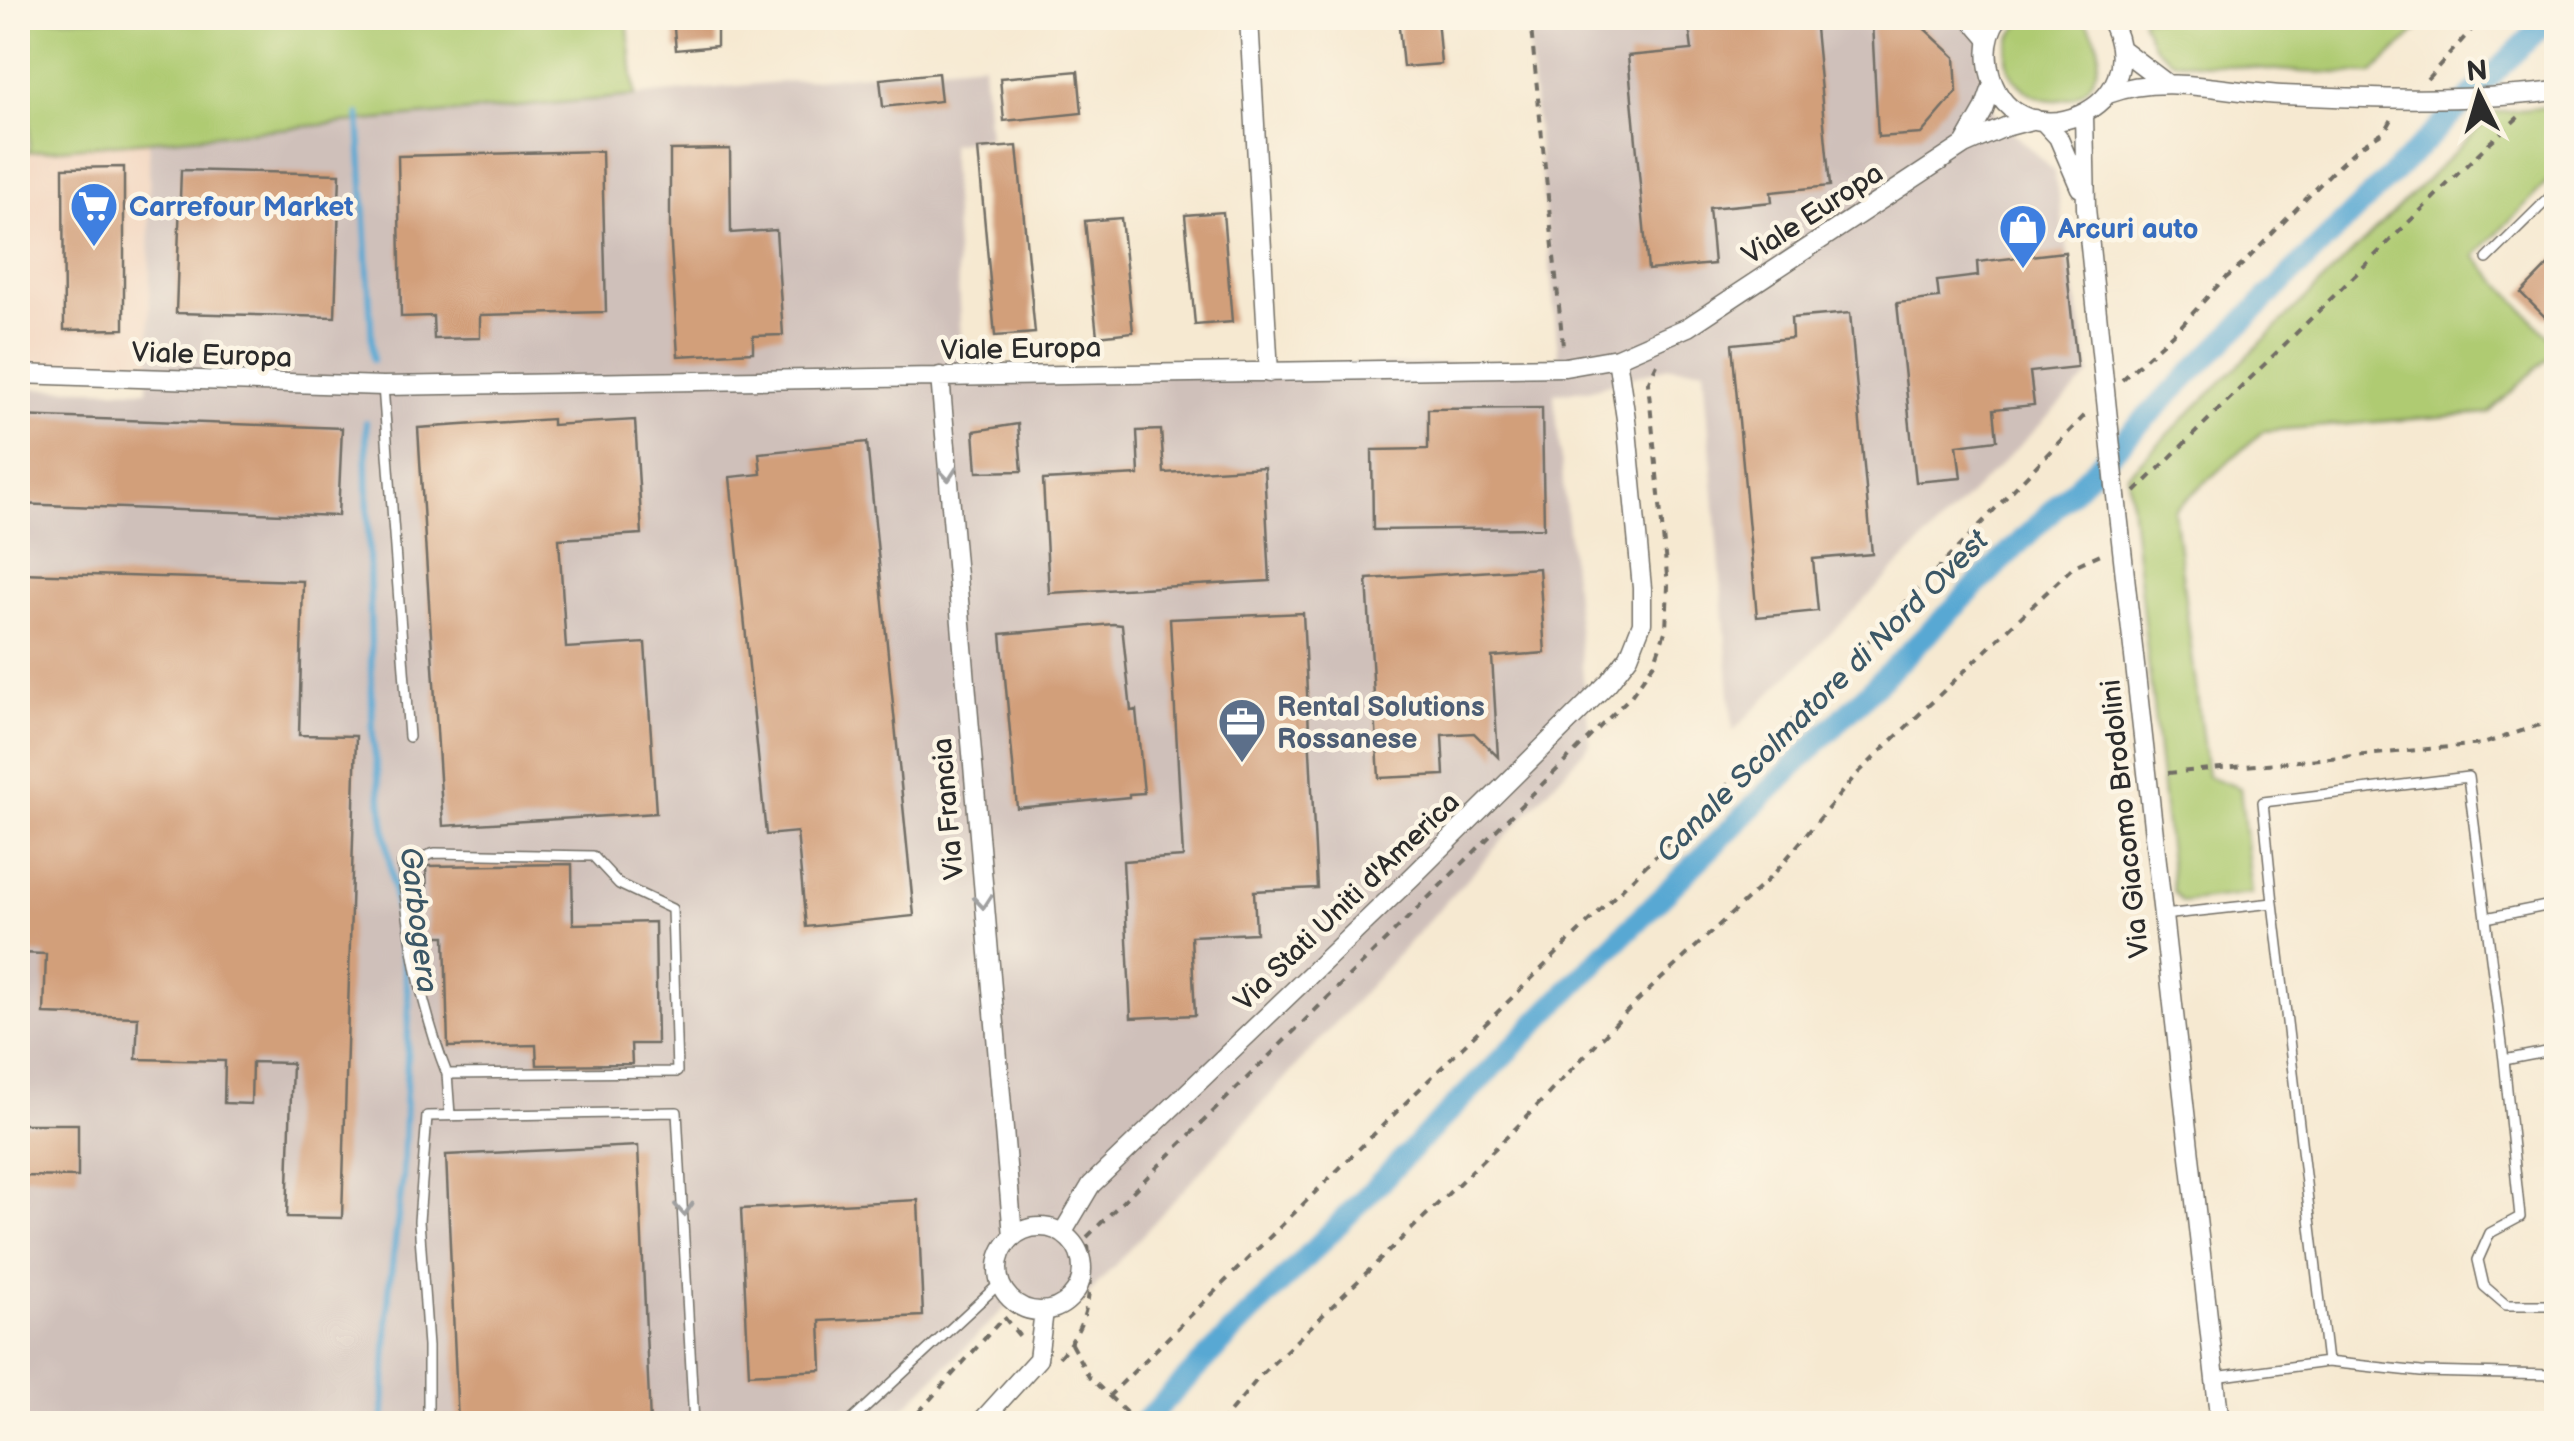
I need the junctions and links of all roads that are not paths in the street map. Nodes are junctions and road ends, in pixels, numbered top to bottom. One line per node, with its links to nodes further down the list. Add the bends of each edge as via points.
1 (1249, 18): 18 (street)
2 (1970, 18): 5 (street)
3 (1998, 18): 5 (street)
4 (2109, 18): 6 (street)
5 (1988, 39): 8 (street)
6 (2121, 50): 7 (street); 10 (street)
7 (2166, 83): 9 (street, via 2410,99); 10 (street)
8 (1993, 84): 12 (street, Via Giacomo Brodolini, via 2018,112); 13 (street, Viale Europa)
9 (2542, 93)
10 (2108, 94): 11 (street)
11 (2084, 114): 12 (street, Viale Europa); 15 (street, Via Giacomo Brodolini)
12 (2039, 120): 13 (street, Viale Europa); 15 (street, Via Giacomo Brodolini, via 2058,137)
13 (1964, 145): 17 (street, Viale Europa, via 1688,328)
14 (2556, 191): 16 (lane)
15 (2086, 208): 25 (street, Via Giacomo Brodolini)
16 (2486, 260)
17 (1616, 358): 18 (street, Viale Europa, via 1565,367); 31 (street, Via Stati Uniti d'America, via 1642,588 1642,623 1629,656 1427,862 1091,1185)
18 (1269, 373): 20 (street, Viale Europa)
19 (18, 374): 21 (street, Viale Europa)
20 (940, 376): 21 (street, Viale Europa); 32 (street, Via Francia, one-way to 32)
21 (383, 386): 22 (lane)
22 (409, 737)
23 (2273, 903): 25 (lane); 26 (lane, via 2263,802 2468,777); 36 (lane)
24 (2556, 904): 26 (lane)
25 (2162, 915): 38 (street, Via Giacomo Brodolini)
26 (2486, 918): 28 (lane)
27 (2556, 1050): 28 (lane)
28 (2504, 1060): 34 (lane, via 2520,1217 2490,1233 2478,1260 2484,1286 2506,1304)
29 (447, 1074): 29 (lane, via 677,1072 672,909 619,884 593,856 435,853 402,864 427,1023); 30 (lane)
30 (450, 1115): 39 (lane, via 427,1116 419,1221); 40 (lane, one-way to 40, via 678,1112)
31 (1063, 1232): 32 (street, via 1038,1226); 35 (street, via 1080,1252 1082,1278 1068,1301)
32 (1013, 1236): 33 (street, via 999,1257)
33 (1000, 1283): 35 (street, via 1018,1304); 41 (lane)
34 (2556, 1305)
35 (1044, 1311): 42 (street, via 1038,1359)
36 (2328, 1362): 37 (lane); 38 (lane)
37 (2556, 1375)
38 (2215, 1377): 43 (street, Via Giacomo Brodolini)
39 (428, 1424)
40 (694, 1424)
41 (848, 1424)
42 (978, 1424)
43 (2220, 1424)

